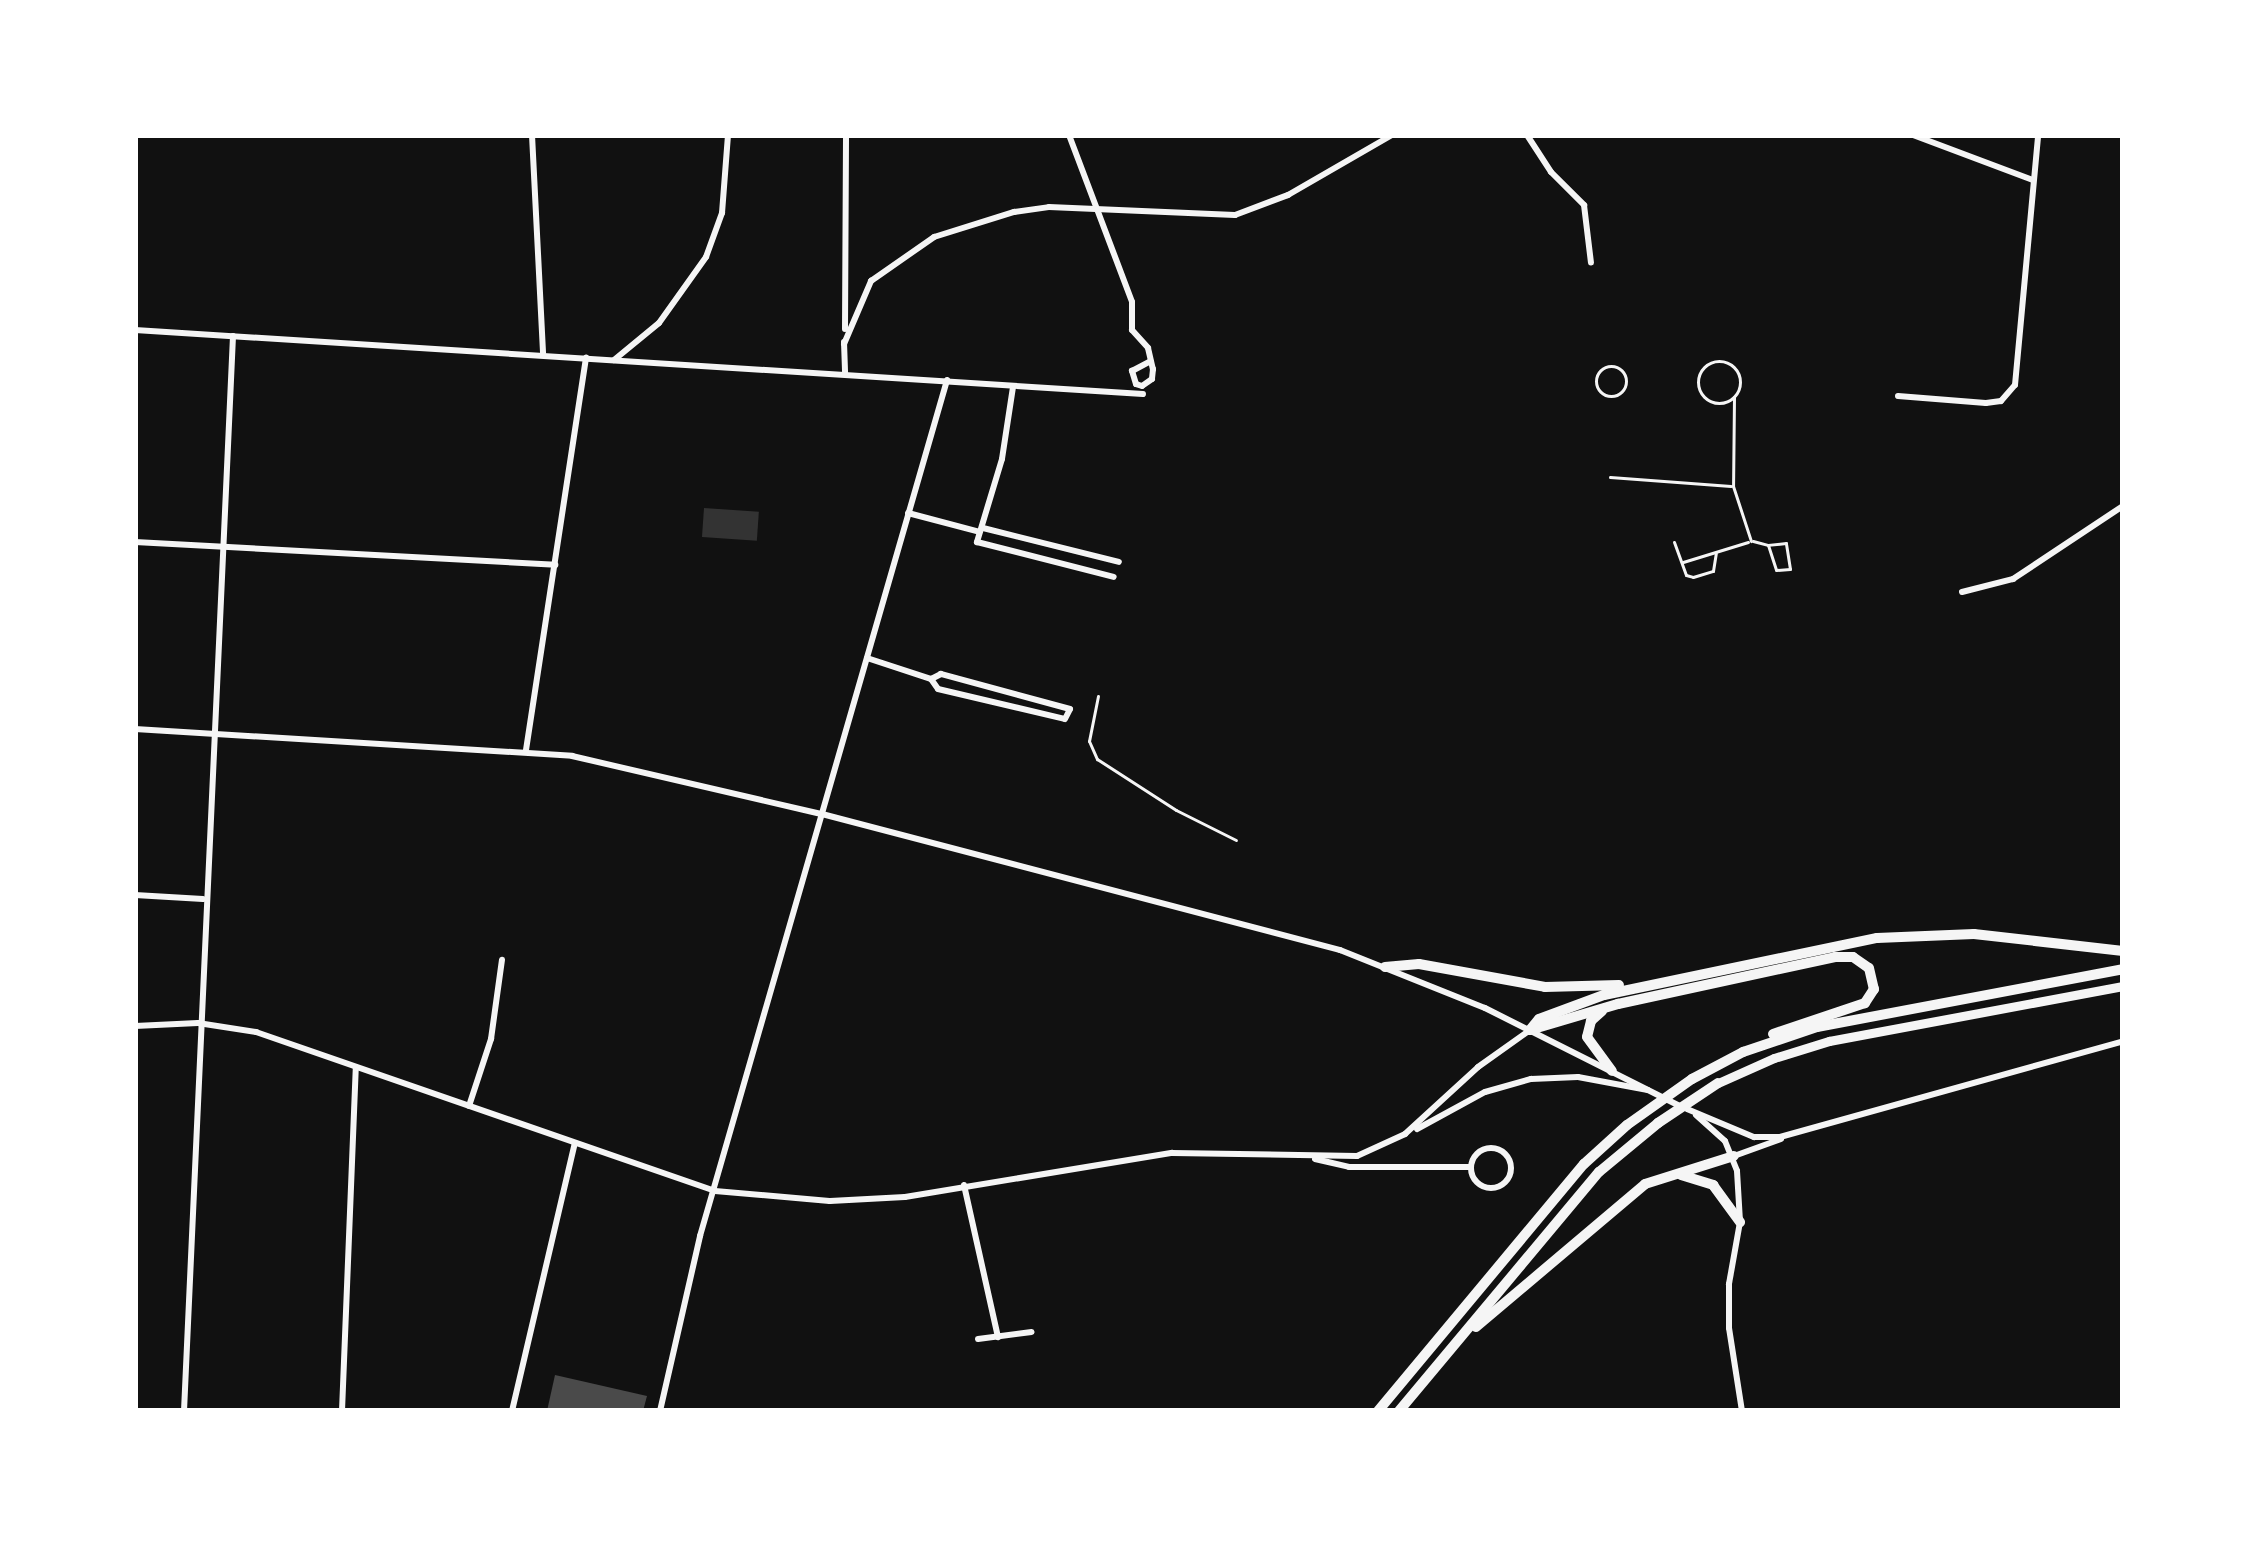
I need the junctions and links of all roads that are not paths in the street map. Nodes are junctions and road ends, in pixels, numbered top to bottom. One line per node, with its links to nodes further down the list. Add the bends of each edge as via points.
1 (532, 135): 15 (street)
2 (728, 135): 17 (street, via 722,213 706,257 659,323)
3 (846, 135): 14 (street)
4 (1069, 135): 10 (street)
5 (1392, 135): 10 (street, via 1255,211)
6 (1527, 135): 11 (street, via 1584,205)
7 (1912, 135): 9 (street)
8 (2038, 135): 9 (street)
9 (2035, 180): 24 (street, via 2010,394 1986,403)
10 (1093, 208): 14 (street, via 1014,212 909,250 872,280); 18 (street, via 1132,302 1132,330)
11 (1591, 263)
12 (135, 330): 13 (street)
13 (232, 336): 15 (street); 35 (street)
14 (844, 344): 19 (street)
15 (543, 354): 16 (street)
16 (586, 358): 17 (street); 39 (street)
17 (614, 359): 19 (street)
18 (1151, 361)
19 (845, 373): 20 (street)
20 (947, 380): 21 (street); 29 (street)
21 (1013, 387): 23 (street); 30 (street)
22 (1625, 388): 22 (lane, via 1603,393 1599,371 1622,369)
23 (1143, 394)
24 (1898, 395)
25 (1734, 397): 25 (lane, via 1740,378 1733,365 1714,361 1702,369 1703,395 1714,403); 27 (lane)
26 (1610, 477): 27 (lane)
27 (1733, 486): 31 (lane)
28 (2123, 506): 41 (street, via 2013,579)
29 (908, 513): 30 (street); 42 (street)
30 (980, 534): 37 (street); 40 (street)
31 (1751, 541): 34 (lane); 36 (lane)
32 (135, 542): 35 (street)
33 (1674, 542): 38 (lane)
34 (1768, 544): 34 (lane, via 1775,570 1790,569 1786,542)
35 (222, 547): 39 (street); 46 (street)
36 (1716, 554): 38 (lane); 38 (lane, via 1713,571 1693,577)
37 (1119, 562)
38 (1681, 562)
39 (555, 565): 47 (street)
40 (1114, 577)
41 (1962, 592)
42 (867, 658): 43 (street); 48 (street)
43 (931, 679): 43 (street, via 938,689 1065,719 1070,709 941,674)
44 (1098, 696): 49 (lane, via 1089,741 1097,759)
45 (135, 729): 46 (street)
46 (212, 733): 47 (street); 51 (street)
47 (526, 750): 48 (street)
48 (822, 814): 54 (street, via 1250,922); 78 (street)
49 (1236, 840)
50 (135, 896): 51 (street)
51 (203, 899): 59 (street)
52 (2123, 951): 56 (highway, via 1916,934)
53 (502, 961): 68 (street)
54 (1385, 967): 56 (highway, via 1419,964 1558,988); 61 (street)
55 (2123, 969): 63 (highway, via 1836,1022)
56 (1652, 982): 61 (highway, via 1566,1007)
57 (2123, 986): 66 (highway, via 1849,1036)
58 (1618, 1004): 61 (highway); 63 (highway, via 1835,957 1869,968 1874,988 1865,1003 1778,1031); 65 (highway, via 1587,1029)
59 (199, 1023): 60 (street); 64 (street, via 256,1032); 84 (street)
60 (135, 1026)
61 (1530, 1030): 65 (street); 72 (street)
62 (2123, 1041): 70 (street)
63 (1743, 1052): 89 (highway, via 1632,1121 1558,1193)
64 (356, 1066): 68 (street); 85 (street)
65 (1612, 1071): 67 (street)
66 (1718, 1084): 83 (highway, via 1648,1130 1585,1188)
67 (1648, 1090): 69 (street); 72 (street, via 1578,1077 1531,1079 1486,1092)
68 (469, 1106): 71 (street)
69 (1687, 1109): 70 (street, via 1754,1137); 73 (street)
70 (1791, 1135): 73 (street)
71 (575, 1142): 78 (street); 86 (street)
72 (1392, 1142): 74 (street, via 1357,1156)
73 (1734, 1156): 76 (highway); 79 (street)
74 (1315, 1159): 75 (street); 77 (street, via 1172,1153)
75 (1471, 1167): 75 (street, via 1474,1180 1489,1188 1510,1170 1505,1154 1491,1148)
76 (1666, 1175): 79 (highway, via 1713,1185); 83 (highway, via 1638,1188)
77 (964, 1185): 78 (street, via 872,1201); 81 (street)
78 (715, 1192): 87 (street)
79 (1740, 1222): 91 (street, via 1730,1328)
80 (1032, 1332): 81 (street)
81 (998, 1337): 82 (street)
82 (978, 1339)
83 (1451, 1348): 90 (highway)
84 (184, 1411)
85 (343, 1411)
86 (512, 1411)
87 (660, 1411): 88 (street)
88 (670, 1411)
89 (1378, 1411)
90 (1400, 1411)
91 (1742, 1411)

